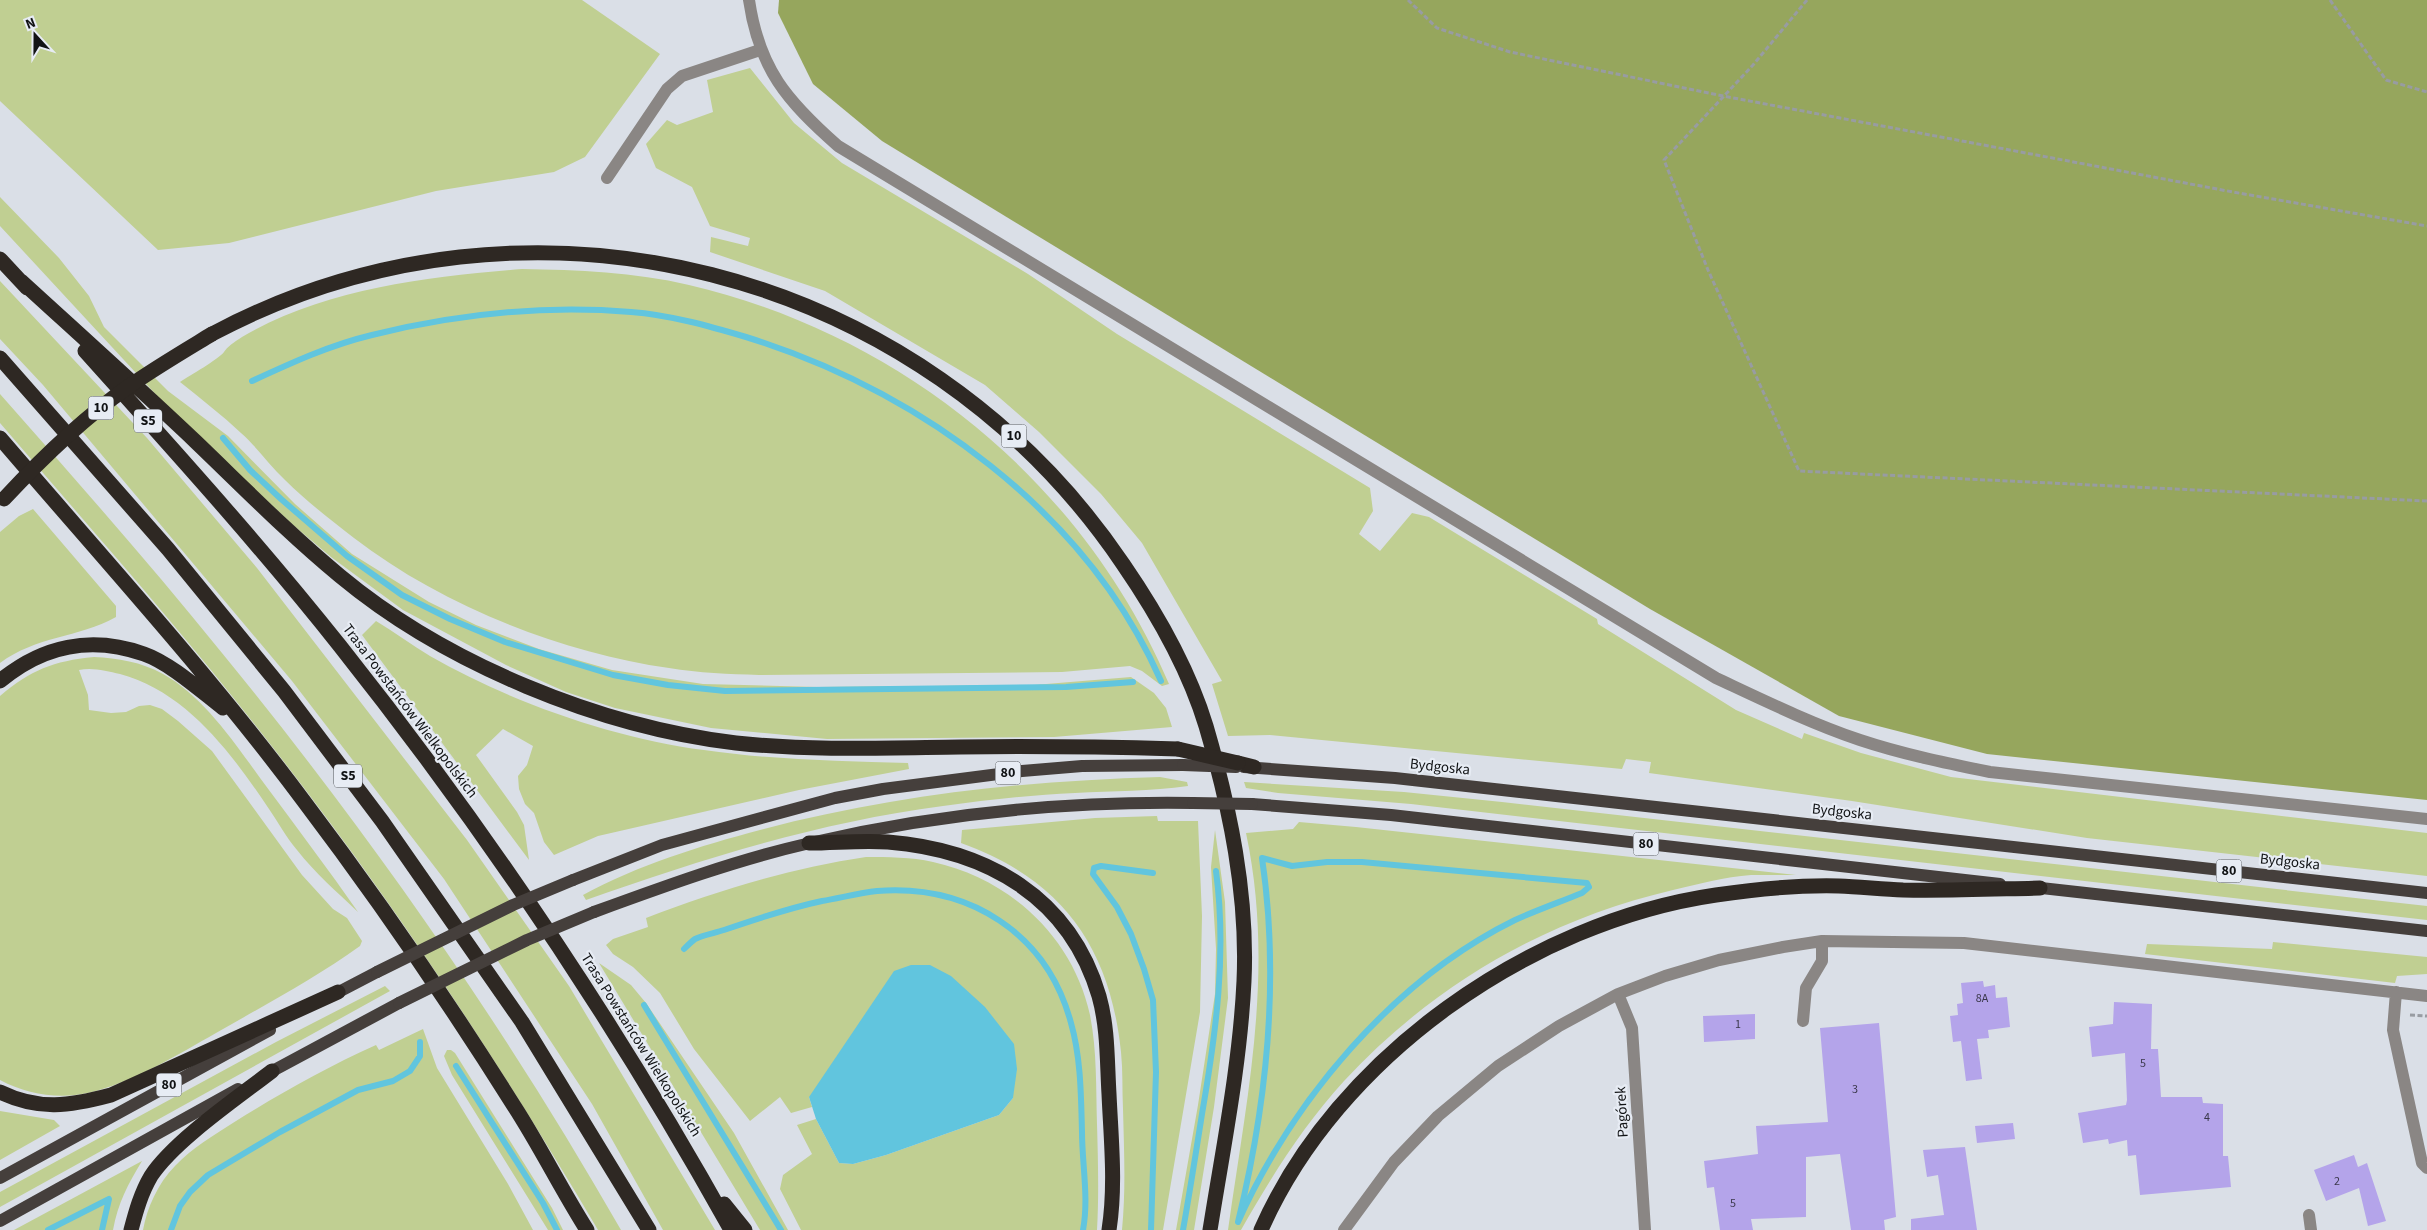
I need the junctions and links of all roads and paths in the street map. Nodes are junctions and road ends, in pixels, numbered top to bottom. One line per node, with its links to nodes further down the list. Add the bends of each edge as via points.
1 (749, 0): 5 (street)
2 (1408, 0): 7 (path, via 1437,28 1510,52)
3 (1807, 0): 7 (path)
4 (2330, 0): 6 (path, via 2386,80)
5 (760, 50): 8 (street, via 682,76 667,89); 19 (street, via 785,94 838,146 1716,678 1860,740 1921,758 1990,772)
6 (2427, 92)
7 (1723, 96): 9 (path); 14 (path, via 1664,160 1708,270 1798,471)
8 (607, 178)
9 (2427, 226)
10 (0, 259): 11 (highway, Trasa Powstańców Wielkopolskich / S5)
11 (21, 281): 18 (highway, bridge, via 342,578 429,638 523,686 598,714 676,733 737,743 855,750 1178,749); 35 (highway, Trasa Powstańców Wielkopolskich / S5, via 267,556 364,677 445,784 585,985)
12 (0, 358): 43 (highway, S5, via 168,549 284,691 376,814 522,1022)
13 (0, 438): 17 (highway)
14 (2427, 501)
15 (2, 502): 47 (highway, 10, bridge, via 38,463 96,411 129,386 212,334 247,315 304,293 376,272 445,259 518,252 614,257 669,264 788,297 860,329 928,369 1010,433 1052,474 1098,527 1140,590 1176,654 1204,720 1232,832 1243,907 1244,979 1238,1047)
16 (0, 681): 17 (highway, via 20,665 49,651 85,644 114,646 145,654 187,679)
17 (249, 729): 37 (highway, via 387,915 458,1019 516,1108)
18 (1244, 766): 22 (main road, Bydgoska / 80, via 1395,778); 25 (main road, 80, bridge, via 1082,766 1022,771 835,798 662,846 572,880 513,905)
19 (2427, 820)
20 (809, 843): 21 (main road, 80, bridge, via 894,826 1029,808 1134,802 1252,804 1401,816); 32 (main road, 80, bridge, via 679,881 528,940 399,1003); 46 (highway, via 888,842 932,848 973,859 1019,882 1053,912 1090,971 1106,1035 1113,1168)
21 (2040, 888): 23 (main road, 80); 48 (highway, via 1903,890 1787,887 1714,895 1643,912 1583,932 1520,961 1462,996 1415,1032 1339,1107 1301,1158)
22 (2427, 894)
23 (2427, 931)
24 (1822, 941): 26 (street, via 1964,943); 27 (street, via 1719,960); 31 (street, via 1822,961 1806,988)
25 (338, 992): 33 (highway, via 111,1095 73,1105 47,1106); 36 (main road, 80)
26 (2396, 992): 28 (street); 29 (street)
27 (1618, 994): 49 (street, via 1559,1026 1498,1066 1438,1116 1394,1162); 50 (street, Pagórek, via 1632,1028)
28 (2427, 996)
29 (2394, 1011): 30 (path); 34 (street, via 2392,1030 2422,1163)
30 (2427, 1016)
31 (1803, 1021)
32 (272, 1071): 39 (main road, 80); 40 (highway, via 206,1122 151,1176 137,1204)
33 (0, 1092)
34 (2427, 1168)
35 (697, 1170): 44 (highway, Trasa Powstańców Wielkopolskich / S5); 45 (highway)
36 (0, 1178)
37 (569, 1201): 41 (highway); 42 (highway)
38 (2308, 1215): 51 (street)
39 (0, 1221)
40 (131, 1230)
41 (578, 1230)
42 (587, 1230)
43 (649, 1230)
44 (730, 1230)
45 (745, 1230)
46 (1109, 1230)
47 (1210, 1230)
48 (1261, 1230)
49 (1344, 1230)
50 (1645, 1230)
51 (2312, 1230)

